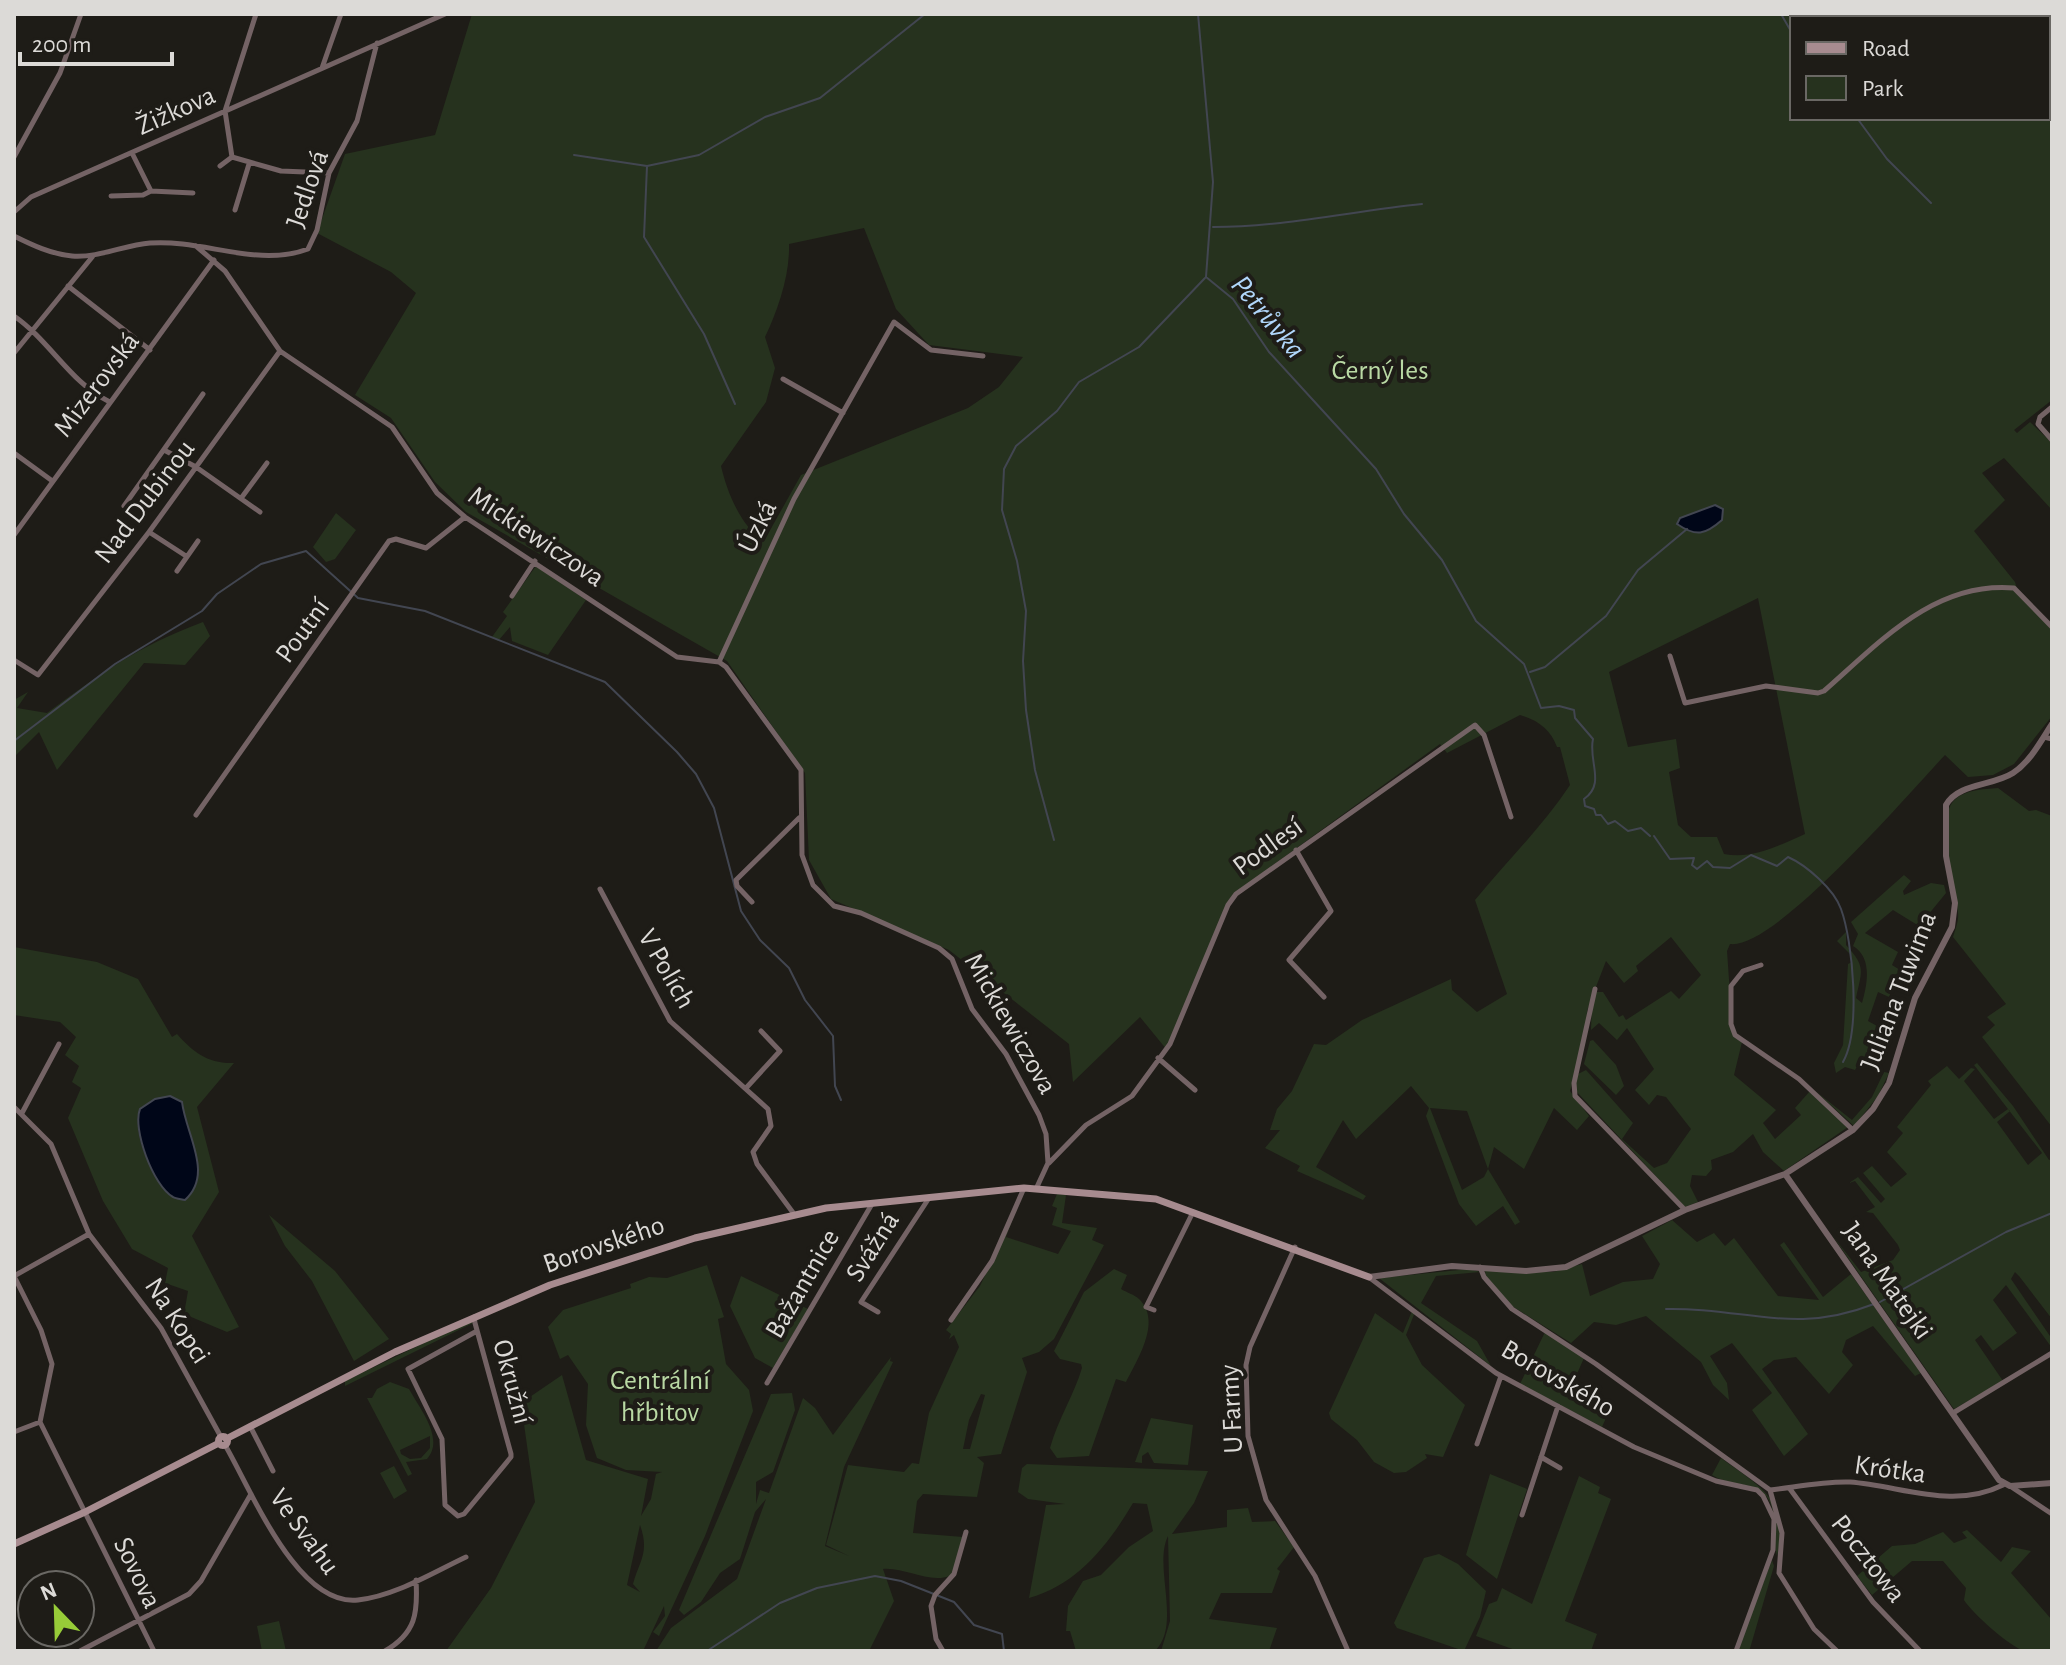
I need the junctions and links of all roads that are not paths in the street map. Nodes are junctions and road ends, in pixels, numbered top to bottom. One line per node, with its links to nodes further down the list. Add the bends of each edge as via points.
1 (81, 14): 9 (street, via 60,73)
2 (256, 14): 7 (street)
3 (341, 14): 6 (street)
4 (445, 14): 5 (street, Žižkova)
5 (377, 43): 6 (street, Žižkova); 13 (street, Jedlová, via 357,121)
6 (322, 68): 7 (street, Žižkova)
7 (225, 111): 8 (street, Žižkova); 10 (street)
8 (132, 153): 14 (street); 18 (street, Žižkova, via 31,197)
9 (14, 157)
10 (232, 157): 11 (street); 12 (street)
11 (249, 164): 13 (street); 17 (street)
12 (220, 166)
13 (329, 173): 20 (street, Jedlová, via 308,249 275,256)
14 (151, 191): 15 (street); 16 (street)
15 (193, 193)
16 (111, 196)
17 (235, 210)
18 (14, 212)
19 (14, 236): 21 (street, via 50,252)
20 (196, 246): 21 (street, via 152,243); 22 (street, Mickiewiczova)
21 (94, 256): 23 (street)
22 (214, 260): 26 (street, Mizerovská); 27 (street, Mickiewiczova)
23 (68, 286): 25 (street); 26 (street)
24 (14, 316): 25 (street)
25 (32, 329): 28 (street); 32 (street, via 94,394)
26 (150, 350): 32 (street, Mizerovská)
27 (280, 351): 39 (street, Nad Dubinou); 44 (street, Mickiewiczova, via 392,427 437,493)
28 (14, 353)
29 (983, 356): 34 (street, Úzká, via 931,350 894,322)
30 (783, 379): 34 (street)
31 (203, 394): 36 (street)
32 (108, 401): 40 (street, Mizerovská)
33 (2052, 407): 35 (street, via 2038,424)
34 (843, 413): 55 (street, Úzká, via 773,540)
35 (2052, 440)
36 (164, 450): 39 (street); 42 (street)
37 (14, 453): 40 (street)
38 (267, 463): 41 (street)
39 (196, 467): 41 (street); 45 (street, Nad Dubinou)
40 (51, 480): 46 (street, Mizerovská)
41 (242, 497): 43 (street)
42 (124, 506)
43 (260, 512)
44 (465, 517): 49 (street, Mickiewiczova); 58 (street, Poutní, via 426,548 389,541)
45 (149, 532): 48 (street); 54 (street, Nad Dubinou, via 38,675)
46 (14, 535)
47 (198, 541): 48 (street)
48 (186, 556): 50 (street)
49 (535, 561): 51 (street); 55 (street, Mickiewiczova, via 677,657)
50 (177, 571)
51 (512, 596)
52 (2052, 627): 53 (street, via 2014,588 1965,591 1907,618 1824,691 1766,686 1685,703)
53 (1670, 656)
54 (14, 660)
55 (719, 662): 60 (street, Mickiewiczova, via 801,770)
56 (2052, 724): 57 (street, Juliana Tuwima)
57 (2048, 738): 74 (street, Juliana Tuwima, via 2012,774 1959,792 1946,805 1946,856 1955,903 1952,927 1915,998 1889,1083)
58 (196, 815)
59 (1511, 817): 61 (street, Podlesí, via 1484,735 1475,725)
60 (800, 818): 63 (street, via 736,880); 75 (street, Mickiewiczova, via 808,876 826,901 939,948 952,959 972,1009 1006,1054 1039,1115)
61 (1296, 850): 66 (street, via 1331,911 1289,960); 69 (street, Podlesí, via 1228,905 1170,1044)
62 (600, 889): 70 (street, V Polích, via 670,1021)
63 (752, 902)
64 (1761, 965): 74 (street, via 1743,971 1731,986 1735,1035 1799,1079)
65 (1595, 989): 81 (street, via 1575,1096)
66 (1324, 997)
67 (761, 1031): 70 (street, via 780,1051)
68 (59, 1044): 73 (street)
69 (1158, 1058): 71 (street); 75 (street, Podlesí, via 1132,1096 1086,1125)
70 (747, 1087): 83 (street, V Polích, via 771,1116 771,1126 753,1152 757,1164)
71 (1195, 1090)
72 (14, 1107): 73 (street, Na Kopci)
73 (22, 1113): 84 (street, Na Kopci, via 51,1144)
74 (1853, 1130): 76 (street, Juliana Tuwima)
75 (1048, 1163): 78 (street)
76 (1785, 1174): 81 (street, Juliana Tuwima); 99 (street, Jana Matejki)
77 (1024, 1188): 78 (main road, Borovského); 79 (main road, Borovského); 93 (street, via 992,1261)
78 (1036, 1189): 82 (main road, Borovského, via 1156,1199)
79 (929, 1198): 80 (main road, Borovského); 91 (street, Svážná, via 861,1302)
80 (872, 1204): 83 (main road, Borovského); 97 (street, Bažantnice)
81 (1685, 1210): 86 (street, Juliana Tuwima, via 1566,1267)
82 (1193, 1211): 85 (main road, Borovského); 90 (street, via 1146,1307)
83 (794, 1214): 92 (main road, Borovského, via 626,1259)
84 (89, 1234): 87 (street); 103 (street, Na Kopci, via 161,1328)
85 (1295, 1247): 88 (main road, Borovského); 125 (street, U Farmy, via 1250,1347 1248,1436 1266,1500 1315,1576)
86 (1480, 1267): 89 (street, Juliana Tuwima, via 1452,1266); 111 (street, via 1512,1309)
87 (14, 1276): 100 (street, via 52,1364)
88 (1369, 1277): 89 (street, Juliana Tuwima)
89 (1382, 1280): 96 (street, Borovského)
90 (1154, 1310)
91 (878, 1312)
92 (473, 1316): 94 (street, Okružní); 101 (main road, Borovského)
93 (951, 1320)
94 (477, 1331): 94 (street, Okružní, via 511,1454 464,1514 450,1512 445,1505 442,1439 408,1371)
95 (2052, 1353): 99 (street)
96 (1501, 1376): 98 (street, Borovského); 104 (street)
97 (767, 1383)
98 (1558, 1406): 105 (street); 126 (street, Borovského, via 1634,1447 1763,1496 1774,1519 1773,1550)
99 (1953, 1413): 109 (street, Jana Matejki)
100 (40, 1422): 102 (street); 113 (street, Sovova)
101 (250, 1426): 103 (main road, Borovského); 107 (street)
102 (14, 1432)
103 (223, 1441): 112 (street, Ve Svahu); 113 (main road, Borovského)
104 (1477, 1444)
105 (1541, 1457): 106 (street); 115 (street)
106 (1560, 1468)
107 (273, 1471)
108 (2052, 1483): 109 (street)
109 (2006, 1485): 110 (street, Krótka, via 1931,1497 1846,1482); 114 (street)
110 (1789, 1488): 111 (street, Krótka); 128 (street, Pocztowa, via 1873,1602)
111 (1770, 1490): 127 (street, Pocztowa, via 1782,1533 1779,1573 1814,1629)
112 (251, 1494): 119 (street, Ve Svahu, via 298,1569 320,1592 355,1601); 120 (street, via 201,1581 172,1606)
113 (85, 1512): 117 (main road, Borovského); 120 (street, Sovova)
114 (2052, 1514)
115 (1522, 1515)
116 (966, 1532): 124 (street, via 954,1574 931,1606)
117 (14, 1544)
118 (466, 1557): 119 (street, Ve Svahu)
119 (416, 1580): 123 (street, via 416,1621)
120 (139, 1622): 121 (street); 122 (street, Sovova)
121 (80, 1651)
122 (154, 1651)
123 (385, 1651)
124 (943, 1651)
125 (1348, 1651)
126 (1736, 1651)
127 (1837, 1651)
128 (1920, 1651)

